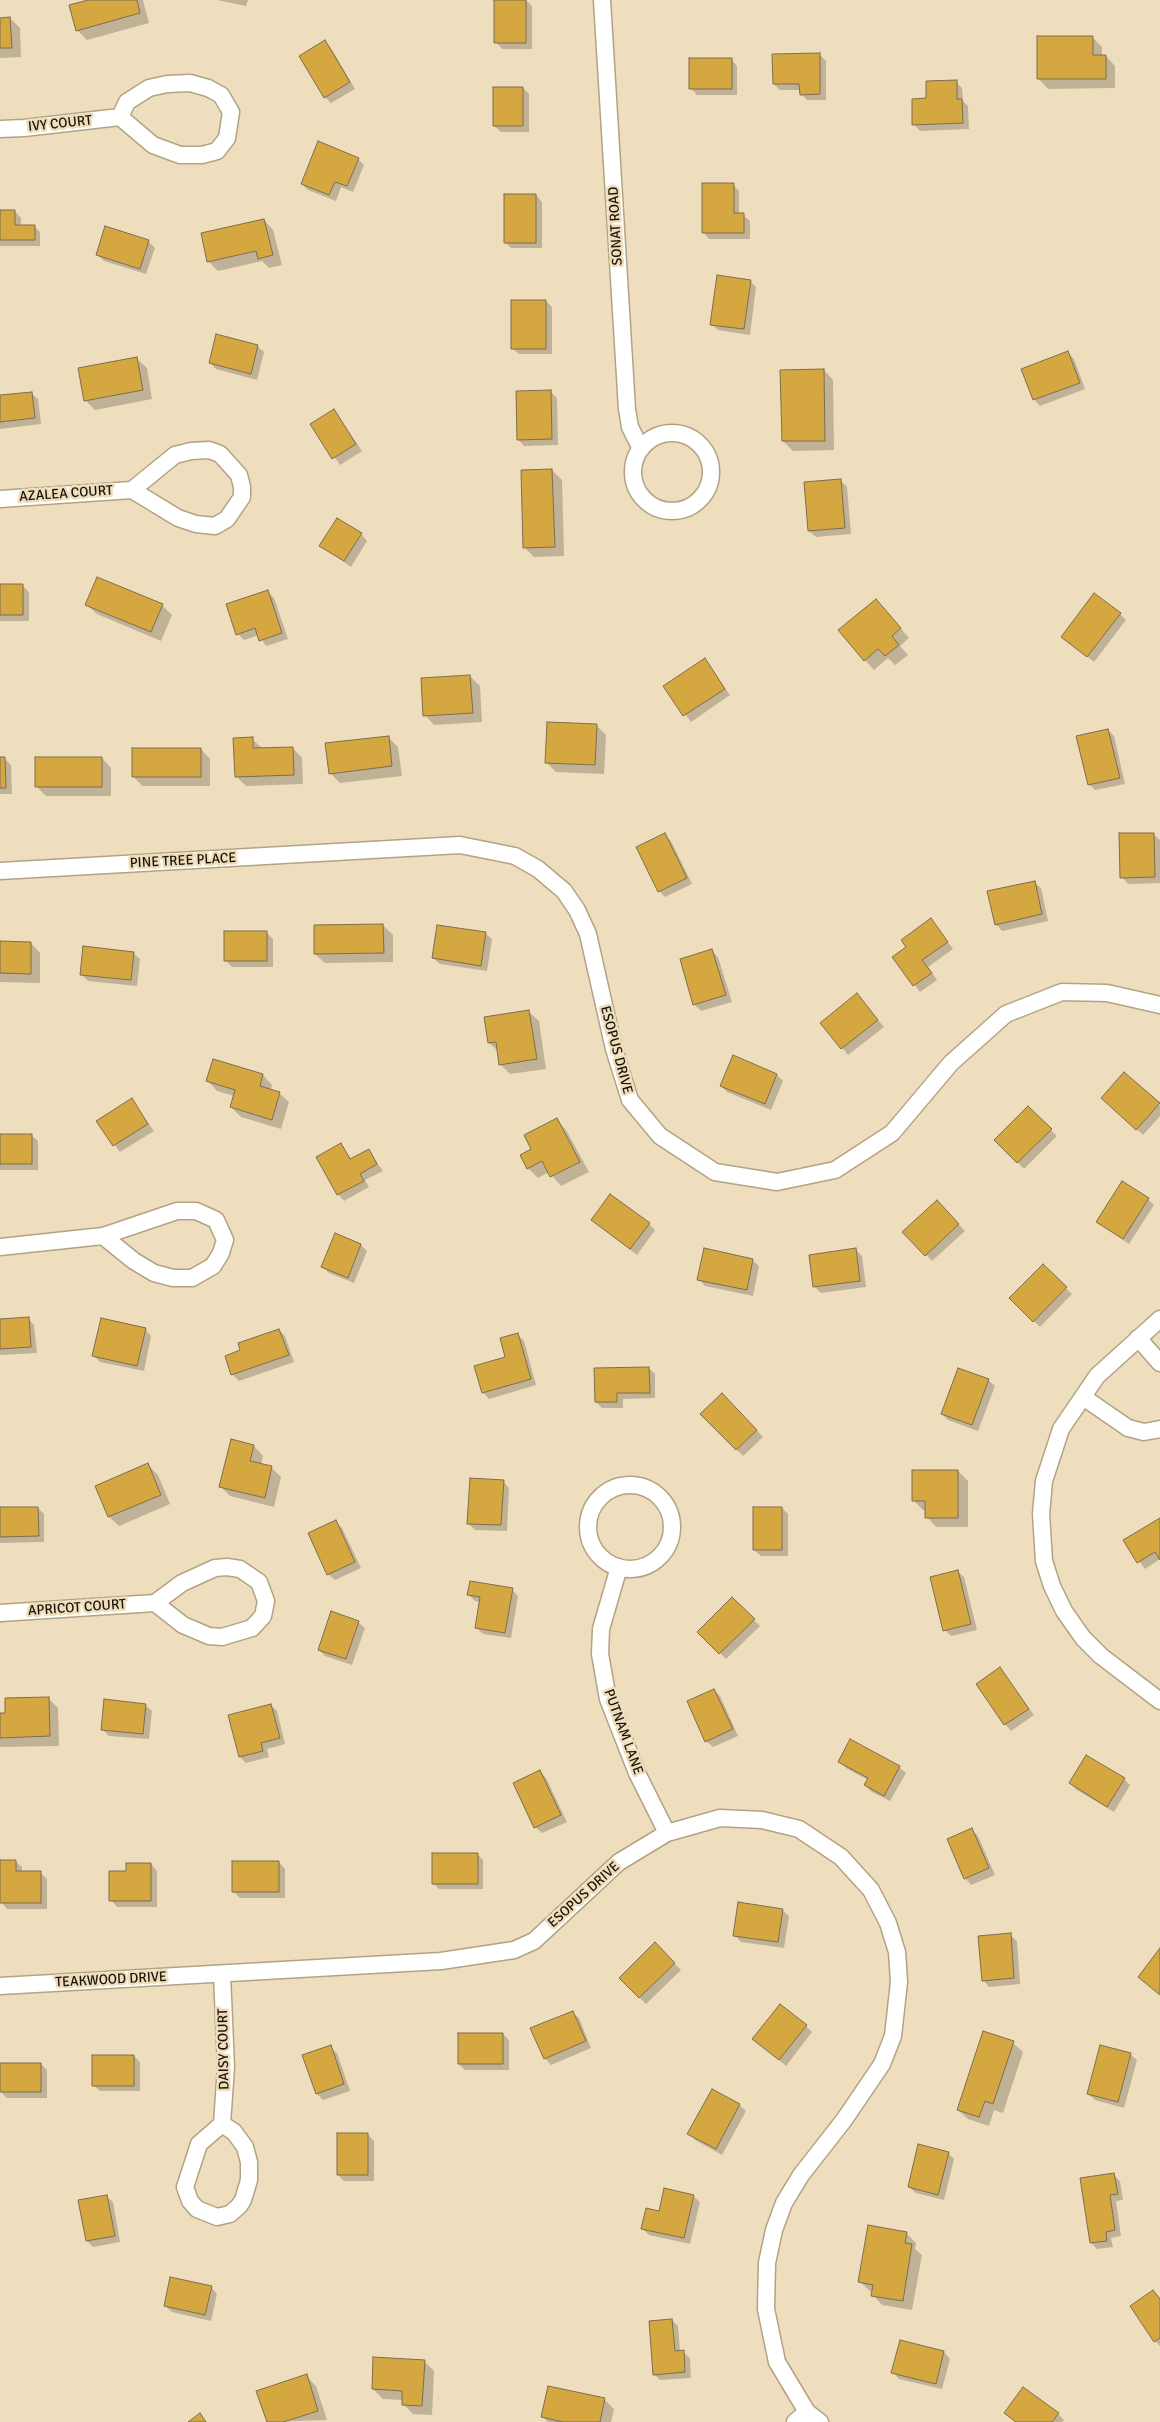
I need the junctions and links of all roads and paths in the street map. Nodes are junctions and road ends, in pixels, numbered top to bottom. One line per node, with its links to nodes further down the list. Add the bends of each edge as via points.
1 (602, 0): 4 (street, SONAT ROAD, via 627,409 630,427)
2 (120, 117): 2 (street, via 127,102 149,88 190,83 221,95 231,112 231,125 228,138 218,151 180,155 153,145); 3 (street, IVY COURT)
3 (0, 129)
4 (641, 449): 4 (street, via 633,472 642,496 651,504 663,510 676,510 692,505 705,492 711,470 703,448 694,440 672,433 649,440)
5 (132, 490): 5 (street, AZALEA COURT, via 175,455 191,450 209,450 220,454 239,475 242,497 227,519 215,526 178,518); 6 (street, AZALEA COURT)
6 (0, 499)
7 (366, 850): 8 (street, PINE TREE PLACE); 9 (street, ESOPUS DRIVE, via 460,845 515,856 538,869 564,891 588,934 614,1049 630,1100 660,1136 715,1172 777,1182 835,1170 892,1132 951,1063 1006,1014 1062,992 1107,993)
8 (0, 871)
9 (1160, 1005)
10 (103, 1236): 10 (street, via 177,1212 196,1212 216,1220 225,1240 222,1254 213,1266 192,1278 173,1278 154,1273); 11 (street)
11 (0, 1247)
12 (1160, 1319): 13 (street)
13 (1138, 1338): 14 (street); 15 (street, via 1097,1376)
14 (1160, 1363)
15 (1083, 1397): 16 (street, via 1128,1428 1144,1432); 20 (street, via 1061,1429 1044,1481 1041,1514 1044,1561 1064,1611 1083,1638 1101,1656)
16 (1160, 1429)
17 (619, 1567): 17 (street, via 643,1567 663,1553 669,1543 672,1519 668,1507 656,1494 640,1486 616,1487 602,1496 591,1511 588,1534 592,1545 608,1563); 21 (street, PUTNAM LANE, via 601,1629 600,1654 608,1699 637,1773)
18 (155, 1603): 18 (street, via 182,1583 215,1568 227,1567 240,1569 259,1582 266,1601 263,1616 252,1628 222,1638 183,1625); 19 (street, APRICOT COURT)
19 (0, 1613)
20 (1160, 1700)
21 (667, 1832): 22 (street, ESOPUS DRIVE, via 619,1862 534,1941 514,1950 441,1961); 25 (street, ESOPUS DRIVE, via 720,1818 762,1820 799,1829 841,1857 871,1890 888,1923 896,1952 897,2014 882,2064 784,2203 767,2263 766,2309 770,2338)
22 (222, 1974): 23 (street, TEAKWOOD DRIVE); 24 (street, DAISY COURT, via 226,2067)
23 (0, 1986)
24 (222, 2124): 24 (street, via 199,2144 185,2187 197,2210 217,2217 230,2214 239,2206 249,2180 245,2147 234,2132)
25 (801, 2417): 26 (street, ESOPUS DRIVE)
26 (820, 2422)

